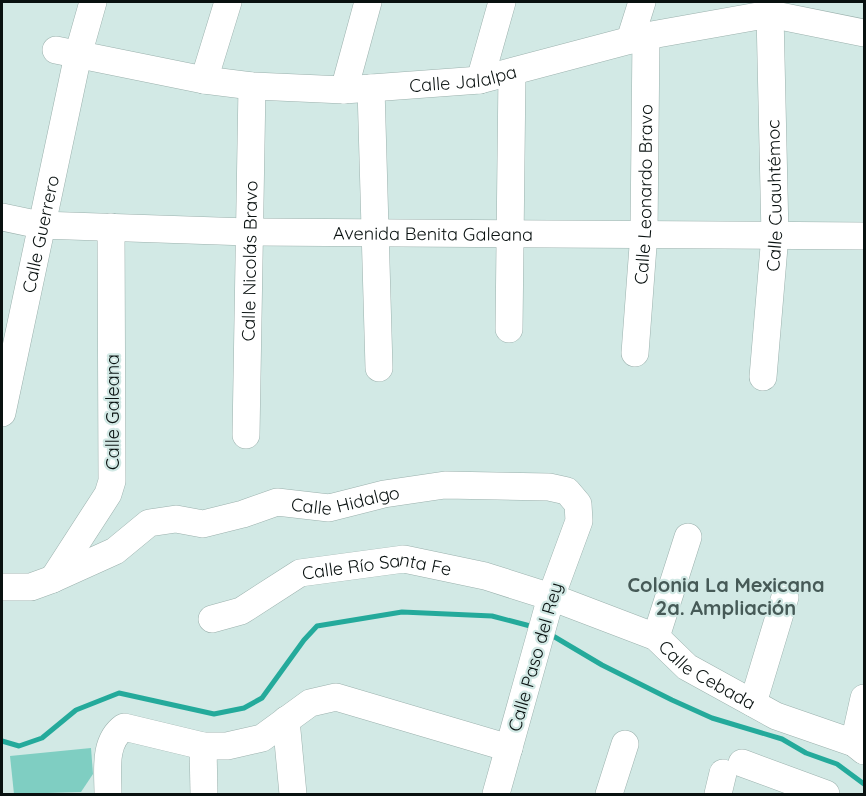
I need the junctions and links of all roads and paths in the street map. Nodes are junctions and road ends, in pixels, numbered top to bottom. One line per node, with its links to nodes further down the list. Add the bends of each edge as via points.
1 (93, 2): 9 (street, Calle Guerrero)
2 (228, 2): 11 (street)
3 (368, 2): 15 (street)
4 (502, 2): 12 (street)
5 (642, 2): 8 (street, Calle Leonardo Bravo)
6 (770, 14): 7 (street, Calle Jalalpa); 8 (street, Calle Jalalpa); 23 (street, Calle Cuauhtémoc)
7 (864, 33)
8 (638, 38): 10 (street, Calle Jalalpa); 22 (street, Calle Leonardo Bravo)
9 (67, 52): 11 (street, Calle Jalalpa); 17 (street, Calle Guerrero)
10 (512, 73): 12 (street, Calle Jalalpa); 19 (street)
11 (204, 80): 13 (street, Calle Jalalpa)
12 (480, 80): 14 (street, Calle Jalalpa)
13 (252, 86): 15 (street, Calle Jalalpa); 20 (street, Calle Nicolás Bravo)
14 (371, 88): 15 (street, Calle Jalalpa); 21 (street)
15 (344, 90)
16 (2, 217): 17 (street, Avenida Benita Galeana)
17 (40, 225): 18 (street, Avenida Benita Galeana); 29 (street, Calle Guerrero)
18 (111, 227): 20 (street, Avenida Benita Galeana); 33 (street, Calle Galeana, via 112,481 108,494)
19 (511, 231): 21 (street, Avenida Benita Galeana); 22 (street, Avenida Benita Galeana); 25 (street)
20 (248, 232): 21 (street, Avenida Benita Galeana); 30 (street, Calle Nicolás Bravo)
21 (377, 232): 27 (street)
22 (644, 233): 23 (street, Avenida Benita Galeana); 26 (street, Calle Leonardo Bravo)
23 (775, 235): 24 (street, Avenida Benita Galeana); 28 (street, Calle Cuauhtémoc)
24 (864, 236)
25 (509, 329)
26 (635, 352)
27 (379, 368)
28 (763, 377)
29 (2, 413)
30 (246, 435)
31 (579, 521): 33 (street, Calle Hidalgo, via 578,504 567,491 549,488 445,485 384,494 329,508 277,502 203,524 176,519 149,523 115,551); 36 (street, Calle Paso del Rey)
32 (688, 537): 38 (street)
33 (53, 579): 34 (street, Calle Hidalgo, via 31,587)
34 (2, 586)
35 (785, 597): 40 (street)
36 (550, 603): 37 (street, Calle Río Santa Fe, via 485,576 404,559 300,573 241,611); 38 (street, Calle Cebada); 45 (street, Calle Paso del Rey)
37 (212, 619)
38 (656, 637): 40 (street, Calle Cebada, via 687,667)
39 (864, 698): 44 (street)
40 (753, 703): 44 (street, Calle Cebada, via 776,716)
41 (286, 720): 43 (street, via 262,738 227,746); 45 (street, via 310,703 336,697); 49 (street)
42 (625, 744): 51 (street)
43 (203, 746): 47 (street, via 124,727 115,733 109,745); 48 (street)
44 (859, 747)
45 (509, 748): 50 (street, Calle Paso del Rey)
46 (728, 777): 52 (street)
47 (106, 794)
48 (204, 795)
49 (293, 795)
50 (496, 795)
51 (609, 795)
52 (826, 795)

